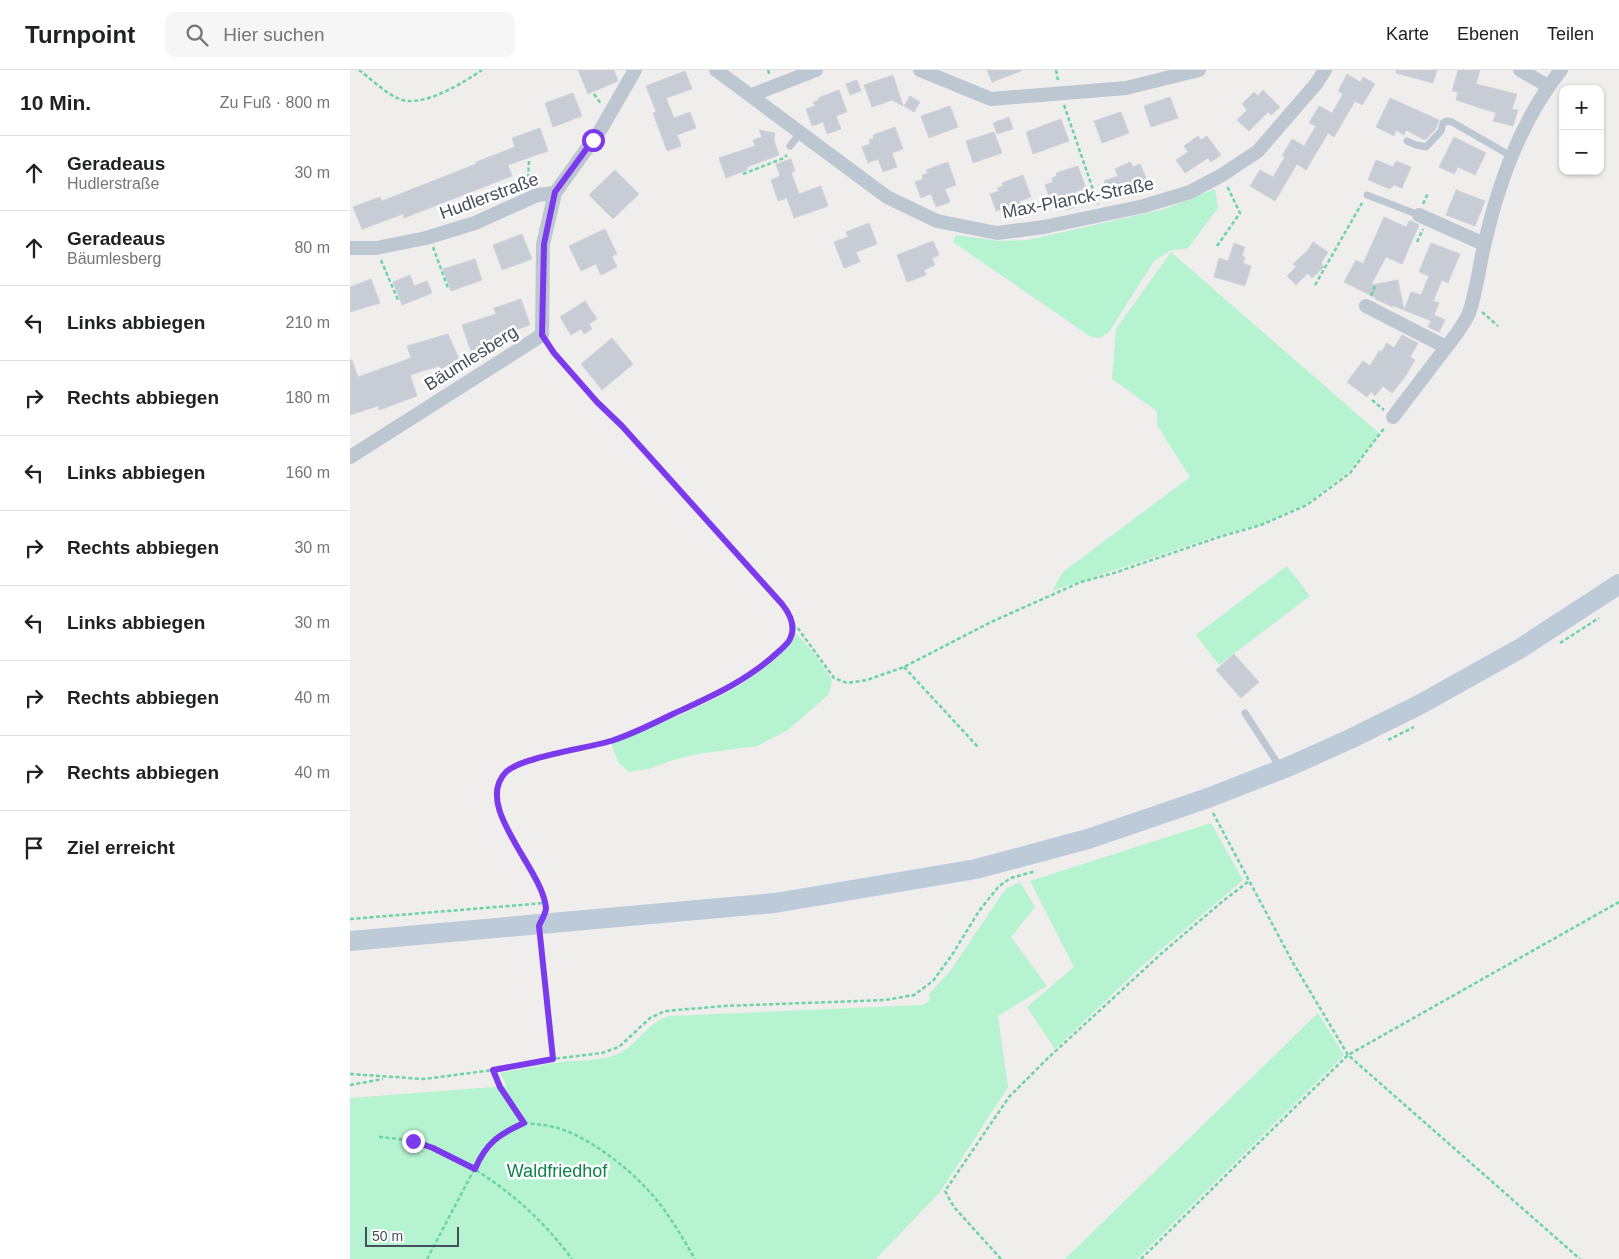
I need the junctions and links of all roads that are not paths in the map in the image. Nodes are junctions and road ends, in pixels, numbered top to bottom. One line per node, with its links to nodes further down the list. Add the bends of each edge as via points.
1 (635, 70): 15 (street, Hudlerstraße, via 601,129)
2 (716, 70): 10 (street, Max-Planck-Straße)
3 (816, 70): 10 (street)
4 (920, 70): 5 (street, via 991,99 1126,88)
5 (1199, 70)
6 (1325, 70): 11 (street, Max-Planck-Straße, via 1258,150 1222,176 1190,192 1102,215 997,233 938,221 887,196)
7 (1520, 70): 9 (street)
8 (1561, 70): 9 (street)
9 (1548, 86): 14 (street)
10 (752, 95): 11 (street, Max-Planck-Straße)
11 (801, 132): 13 (lane)
12 (1407, 141): 14 (lane, via 1426,147 1447,120)
13 (790, 146)
14 (1511, 156): 18 (street)
15 (555, 192): 19 (street, Hudlerstraße, via 430,237 376,248); 23 (street, Bäumlesberg, via 544,244 542,335)
16 (1367, 195): 17 (lane)
17 (1419, 215): 18 (street)
18 (1484, 244): 21 (street, via 1468,314)
19 (350, 248)
20 (1366, 306): 21 (street)
21 (1446, 347): 22 (street)
22 (1392, 417)
23 (350, 457)
24 (1619, 584): 26 (street, via 1521,648 1419,705)
25 (1245, 713): 26 (lane)
26 (1282, 770): 27 (street, via 1088,838 976,869 775,903)
27 (350, 941)

